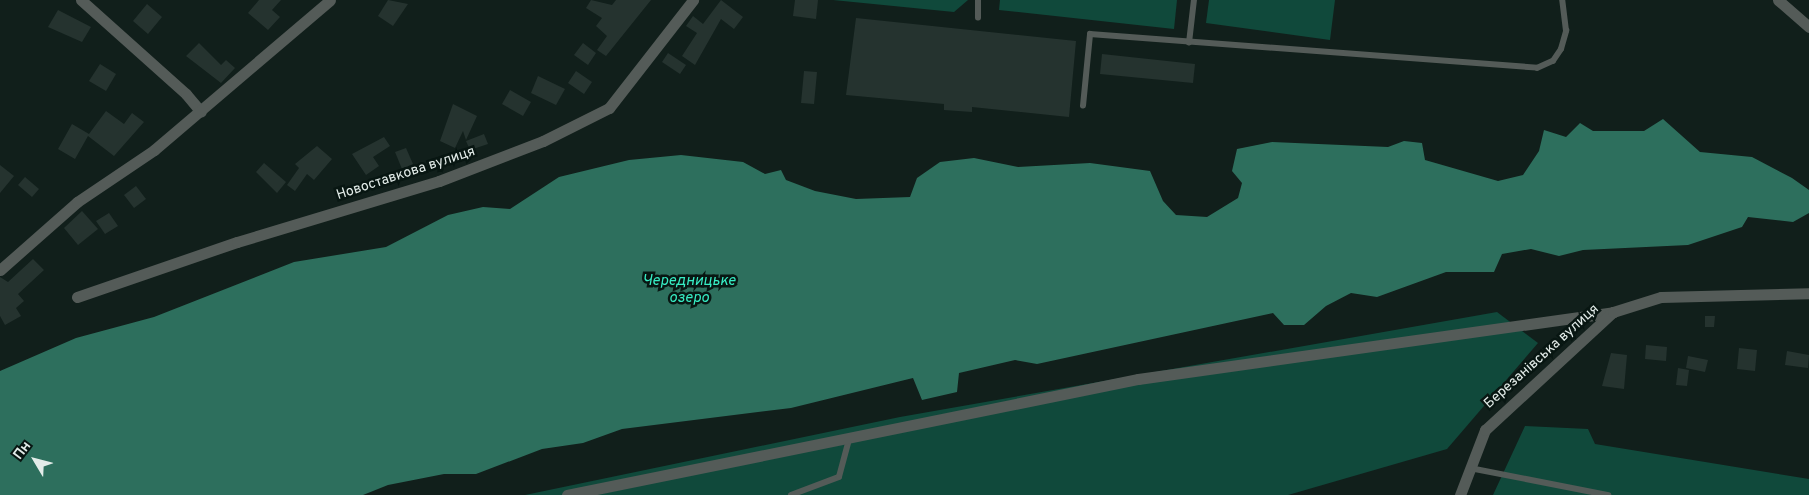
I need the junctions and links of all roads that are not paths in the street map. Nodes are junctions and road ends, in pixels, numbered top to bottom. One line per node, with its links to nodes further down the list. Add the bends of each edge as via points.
1 (81, 0): 12 (street, via 186,94)
2 (330, 0): 12 (street)
3 (693, 0): 15 (street, Новоставкова вулиця, via 609,108 552,137 439,182 237,242)
4 (978, 0): 8 (lane)
5 (1194, 0): 10 (lane)
6 (1562, 0): 10 (lane, via 1566,31 1561,49 1553,61 1537,68)
7 (1778, 0): 9 (street)
8 (978, 18)
9 (1809, 27)
10 (1189, 43): 11 (lane, via 1090,34)
11 (1083, 106)
12 (200, 112): 13 (street, via 154,150 77,202)
13 (0, 270)
14 (1809, 293): 16 (street, Березанівська вулиця, via 1661,297)
15 (77, 297)
16 (1613, 312): 17 (street, via 1138,379); 18 (street, Березанівська вулиця, via 1501,412 1485,430)
17 (849, 440): 19 (street); 20 (lane, via 839,477)
18 (1468, 468): 21 (street, Березанівська вулиця); 22 (lane)
19 (567, 495)
20 (791, 495)
21 (1460, 495)
22 (1608, 495)

